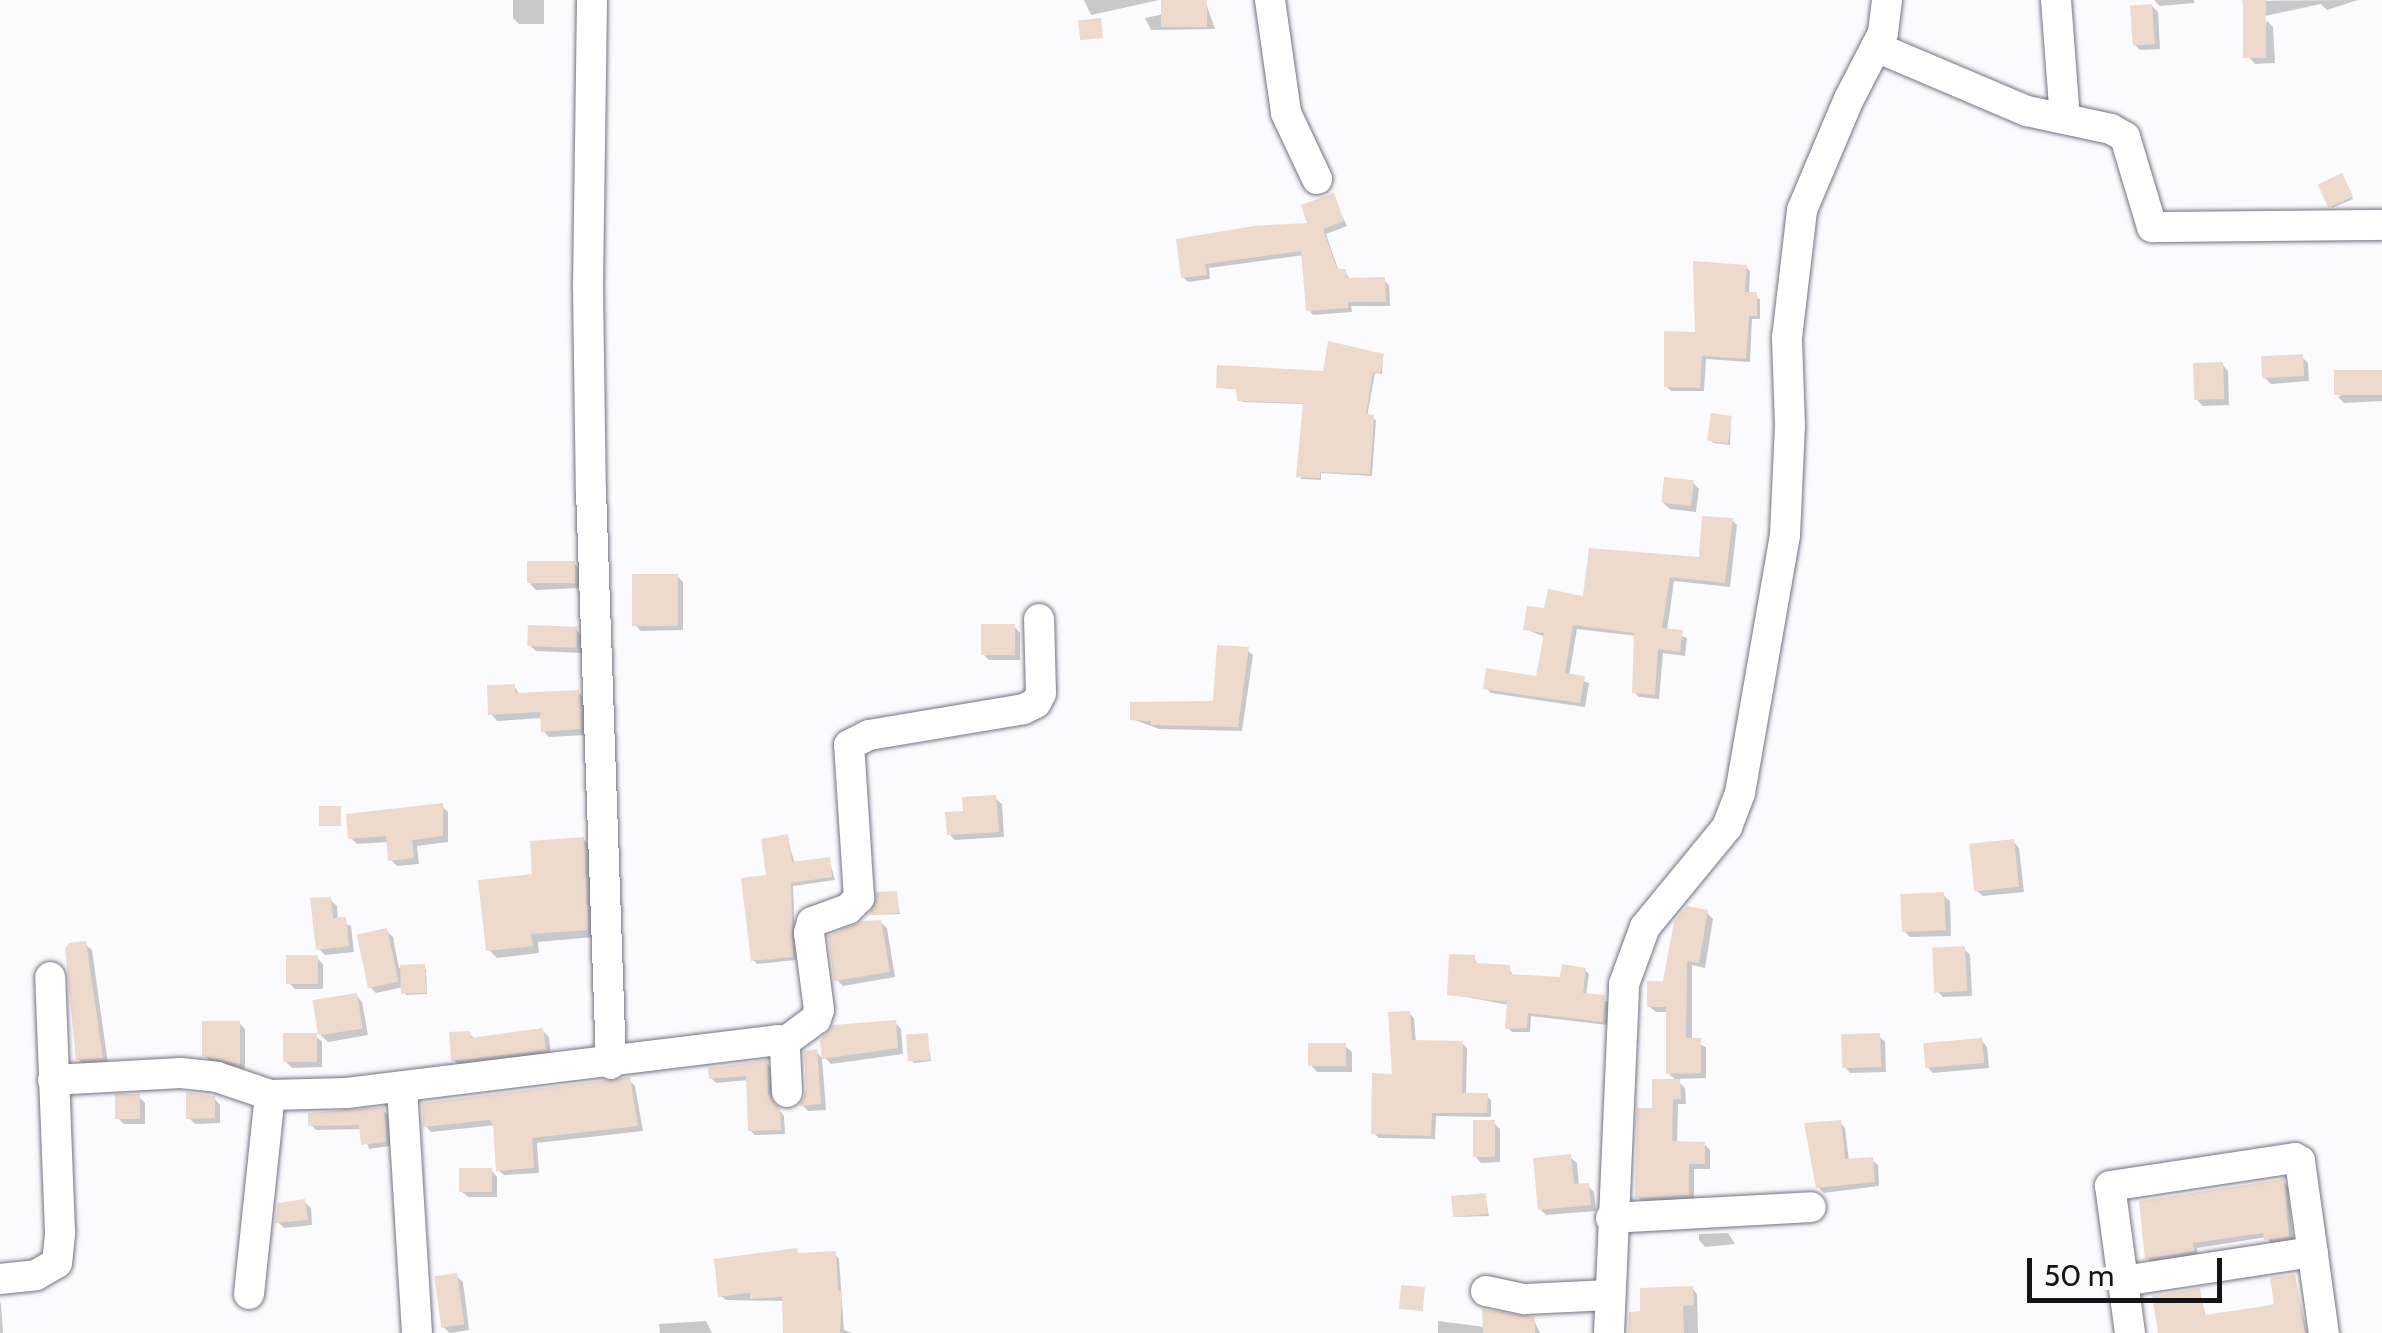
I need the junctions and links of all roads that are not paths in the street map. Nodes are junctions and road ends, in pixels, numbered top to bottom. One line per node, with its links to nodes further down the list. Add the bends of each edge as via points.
1 (592, 0): 12 (street, via 591,472)
2 (1270, 0): 7 (street, via 1286,113)
3 (1886, 0): 5 (street)
4 (2056, 0): 6 (street)
5 (1876, 48): 6 (street, via 1973,91); 18 (street, via 1802,210 1788,338 1785,535 1740,793 1726,827 1645,927 1624,984)
6 (2065, 119): 8 (street, via 2112,128 2126,138 2152,227)
7 (1317, 179)
8 (2382, 226)
9 (1039, 619): 11 (street, via 1036,702 868,735 848,745 859,898 812,922 819,1010)
10 (50, 977): 13 (street)
11 (782, 1044): 12 (street); 15 (street)
12 (610, 1064): 14 (street)
13 (52, 1080): 16 (street, via 203,1074); 20 (street, via 56,1263 36,1275)
14 (402, 1088): 16 (street); 25 (street)
15 (787, 1092)
16 (270, 1095): 23 (street)
17 (1811, 1206): 18 (street)
18 (1611, 1218): 24 (street)
19 (2312, 1252): 21 (street); 21 (street, via 2298,1158 2114,1184); 28 (street)
20 (0, 1279)
21 (2123, 1281): 27 (street)
22 (1486, 1290): 24 (street, via 1524,1299)
23 (249, 1294)
24 (1610, 1295): 26 (street)
25 (416, 1333)
26 (1609, 1333)
27 (2130, 1333)
28 (2324, 1333)

